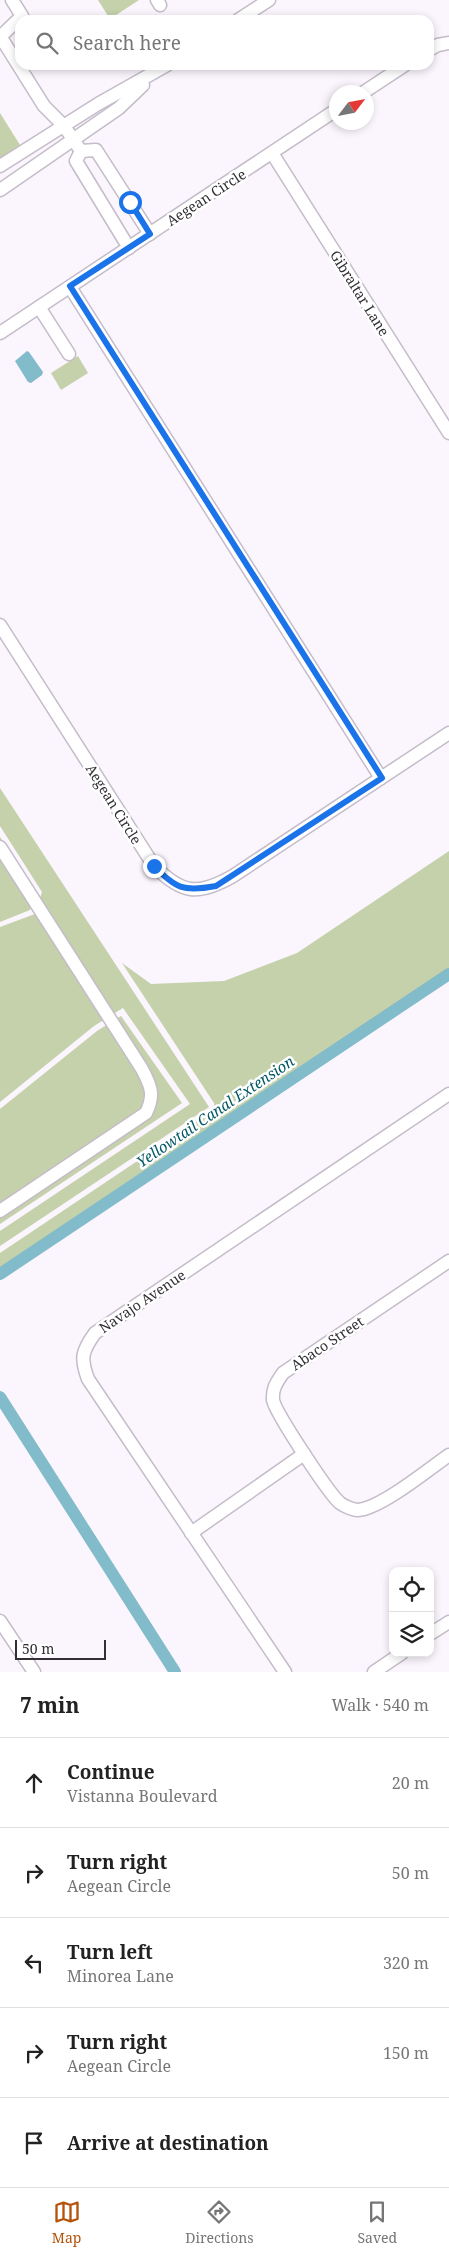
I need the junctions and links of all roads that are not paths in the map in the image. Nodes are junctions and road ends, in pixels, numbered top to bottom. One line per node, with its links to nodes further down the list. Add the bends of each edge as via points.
1 (12, 0): 3 (street)
2 (269, 0): 4 (street)
3 (21, 15)
4 (246, 15)
5 (15, 23): 6 (street)
6 (0, 37): 9 (street)
7 (449, 43): 8 (street)
8 (434, 47)
9 (15, 61)
10 (21, 70): 16 (street, via 44,106)
11 (160, 70): 13 (street)
12 (397, 70): 14 (street)
13 (155, 73): 16 (street); 17 (street)
14 (374, 85)
15 (329, 115): 18 (street, Aegean Circle)
16 (64, 126): 17 (street); 19 (street)
17 (78, 145): 20 (street); 21 (street, via 96,150); 22 (street, via 76,161)
18 (272, 153): 21 (street, Aegean Circle); 27 (street, Gibraltar Lane)
19 (0, 166)
20 (0, 190)
21 (150, 234): 22 (street, Aegean Circle)
22 (129, 248): 23 (street, Aegean Circle)
23 (70, 286): 24 (street, Aegean Circle); 30 (street)
24 (39, 307): 25 (street, Aegean Circle); 26 (street)
25 (0, 333)
26 (69, 354)
27 (449, 433)
28 (0, 625): 30 (street, Aegean Circle, via 154,866 165,878 182,888 216,886)
29 (449, 733): 30 (street, Aegean Circle)
30 (382, 778)
31 (0, 847): 33 (street, via 142,1069 150,1084 152,1102 146,1113)
32 (449, 1094): 37 (street, Navajo Avenue, via 95,1333 84,1348 82,1365 88,1379)
33 (0, 1211)
34 (449, 1261): 35 (street, Abaco Street, via 283,1372 274,1385 273,1401)
35 (304, 1454): 36 (street, Abaco Street, via 340,1503 356,1510 384,1499); 37 (street)
36 (449, 1455)
37 (191, 1532): 43 (street, Navajo Avenue)
38 (0, 1621): 42 (street)
39 (449, 1622): 40 (street)
40 (434, 1631)
41 (396, 1657): 44 (street)
42 (34, 1672)
43 (285, 1672)
44 (374, 1672)

